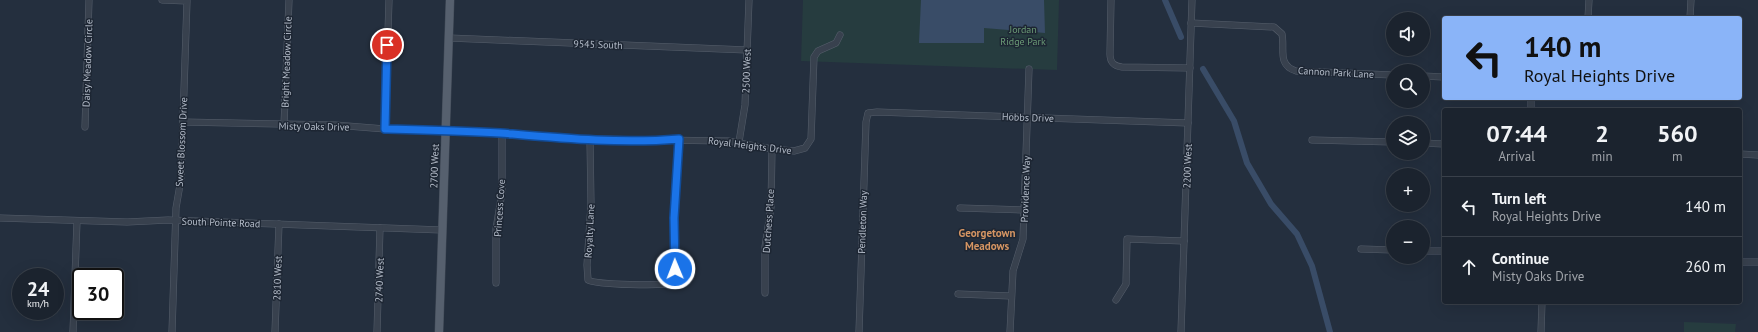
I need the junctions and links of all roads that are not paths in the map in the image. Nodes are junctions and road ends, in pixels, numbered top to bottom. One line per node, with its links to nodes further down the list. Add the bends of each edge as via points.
1 (89, 0): 27 (street, Daisy Meadow Circle)
2 (162, 0): 24 (street, Sweet Blossom Drive, via 187,1)
3 (289, 0): 26 (street, Bright Meadow Circle)
4 (389, 0): 28 (street)
5 (450, 0): 15 (main road, 2700 West)
6 (749, 0): 16 (street, 2500 West)
7 (1111, 0): 17 (street, via 1112,62 1122,67)
8 (1192, 0): 13 (street, 2200 West)
9 (1589, 0): 11 (street)
10 (1690, 0): 12 (street)
11 (1588, 16)
12 (1690, 16)
13 (1192, 23): 17 (street, 2200 West); 19 (street, Cannon Park Lane, via 1274,26 1282,34 1283,60 1296,71)
14 (840, 35): 38 (street, Royal Heights Drive, via 836,43 818,50 814,57 810,143 800,151)
15 (449, 38): 16 (street, 9545 South); 29 (main road, 2700 West)
16 (747, 50): 34 (street, 2500 West, via 745,105)
17 (1190, 68): 25 (street, 2200 West)
18 (1029, 69): 23 (street, Providence Way)
19 (1386, 75)
20 (1430, 76): 21 (street)
21 (1442, 77)
22 (868, 113): 23 (street, Hobbs Drive); 67 (street, Pendleton Way)
23 (1028, 117): 25 (street, Hobbs Drive); 42 (street, Providence Way)
24 (183, 122): 26 (street, Misty Oaks Drive); 45 (street, Sweet Blossom Drive, via 181,179)
25 (1188, 123): 49 (street, 2200 West)
26 (284, 125): 28 (street, Misty Oaks Drive, via 335,125)
27 (85, 127)
28 (385, 129): 29 (street, Misty Oaks Drive)
29 (446, 131): 30 (street, Royal Heights Drive); 48 (main road, 2700 West)
30 (502, 134): 31 (street, Royal Heights Drive); 56 (street, Princess Cove, via 502,199 496,229)
31 (590, 139): 32 (street, Royal Heights Drive); 32 (street, Royalty Lane, via 588,280 665,284 673,283 675,274 674,218)
32 (679, 139): 34 (street, Royal Heights Drive)
33 (1312, 140): 35 (street)
34 (740, 142): 38 (street, Royal Heights Drive)
35 (1386, 142)
36 (1430, 143): 37 (street)
37 (1442, 144)
38 (772, 150): 57 (street, Dutchess Place, via 771,207 766,242)
39 (1742, 154): 40 (street)
40 (1758, 155)
41 (960, 208): 42 (street)
42 (1025, 210): 59 (street, Providence Way, via 1024,240 1013,271)
43 (0, 218): 44 (street, South Pointe Road)
44 (77, 221): 45 (street, South Pointe Road); 62 (street)
45 (176, 221): 46 (street, South Pointe Road); 63 (street, Sweet Blossom Drive)
46 (279, 224): 47 (street, South Pointe Road); 64 (street, 2810 West)
47 (380, 228): 48 (street, South Pointe Road); 65 (street, 2740 West)
48 (442, 230): 66 (main road, 2700 West)
49 (1184, 241): 60 (street, via 1128,239 1126,284); 69 (street, 2200 West)
50 (1362, 249): 51 (street)
51 (1386, 250)
52 (1430, 251): 53 (street)
53 (1442, 252)
54 (1742, 262): 55 (street)
55 (1758, 262)
56 (496, 283)
57 (766, 293)
58 (958, 294): 59 (street)
59 (1011, 296): 68 (street, Providence Way)
60 (1116, 300)
61 (1542, 304): 70 (street)
62 (73, 332)
63 (172, 332)
64 (275, 332)
65 (377, 332)
66 (439, 332)
67 (859, 332)
68 (1010, 332)
69 (1181, 332)
70 (1540, 332)

